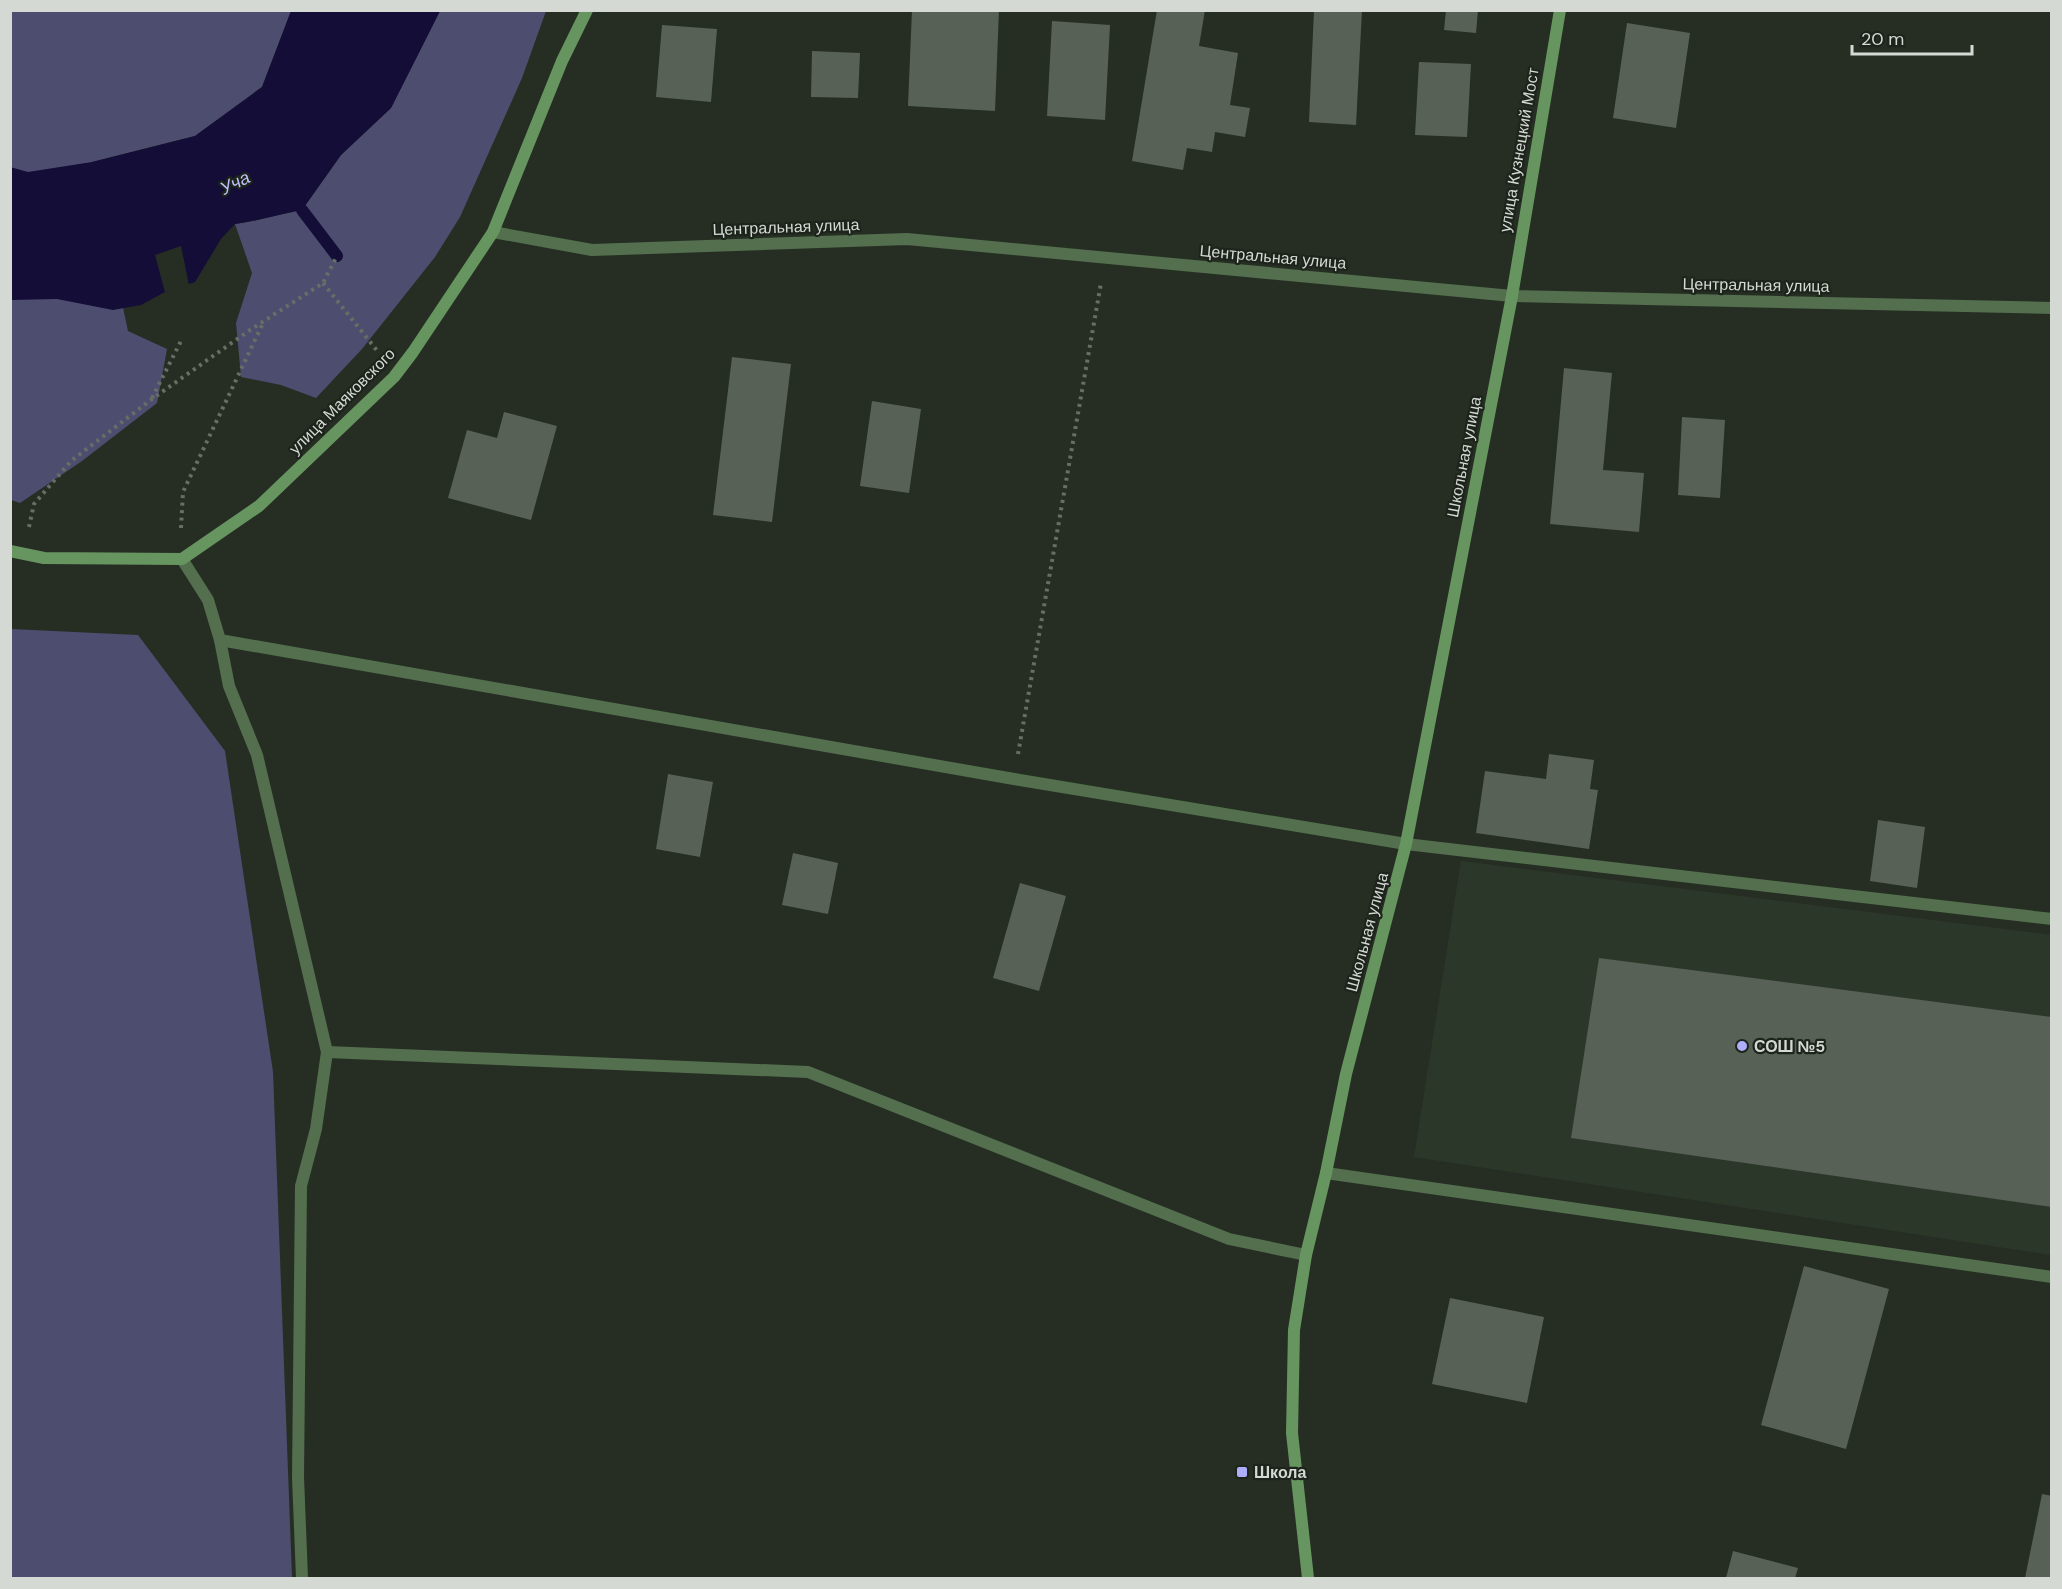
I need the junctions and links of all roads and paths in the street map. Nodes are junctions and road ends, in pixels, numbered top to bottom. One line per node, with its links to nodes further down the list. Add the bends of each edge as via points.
1 (587, 10): 3 (street, улица Маяковского, via 562,61)
2 (1560, 10): 7 (street, улица Кузнецкий Мост)
3 (493, 232): 5 (street, Центральная улица, via 592,250 907,239); 15 (street, улица Маяковского, via 394,377 259,506)
4 (337, 256): 6 (path)
5 (1106, 258): 7 (street, Центральная улица); 17 (path)
6 (323, 283): 9 (path); 11 (path)
7 (1512, 296): 8 (street, Центральная улица); 18 (street, Школьная улица)
8 (2052, 309)
9 (264, 321): 12 (path); 15 (path, via 183,492)
10 (181, 341): 12 (path)
11 (379, 353)
12 (152, 399): 13 (path, via 71,461 34,504)
13 (27, 536)
14 (10, 551): 15 (street, via 44,558)
15 (182, 559): 16 (street, via 208,600)
16 (220, 640): 17 (street); 20 (street, via 229,686 257,755)
17 (1014, 779): 18 (street)
18 (1406, 844): 19 (street); 21 (street, Школьная улица, via 1346,1074)
19 (2052, 919)
20 (327, 1052): 22 (street, via 808,1072 1229,1239); 24 (street, via 316,1129 301,1186 298,1478)
21 (1326, 1173): 22 (street, Школьная улица); 23 (street)
22 (1306, 1255): 25 (street, Школьная улица, via 1294,1330 1292,1433)
23 (2052, 1277)
24 (302, 1578)
25 (1308, 1578)

